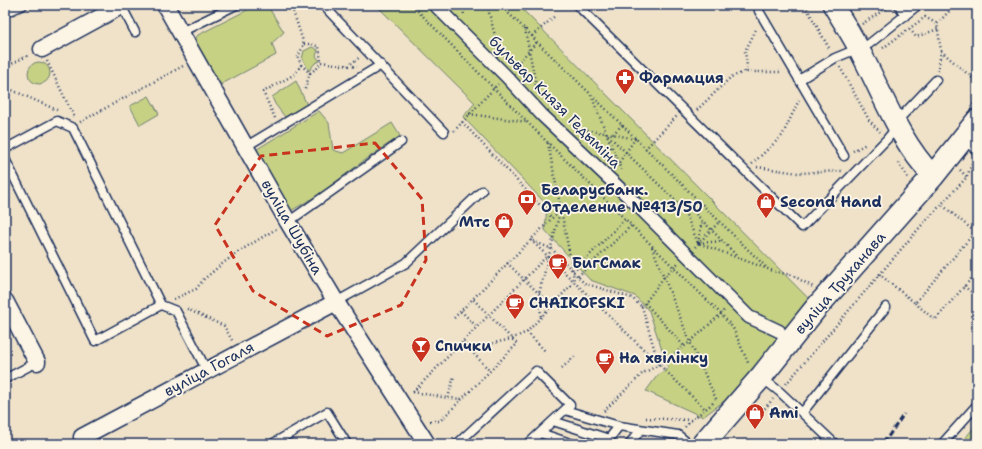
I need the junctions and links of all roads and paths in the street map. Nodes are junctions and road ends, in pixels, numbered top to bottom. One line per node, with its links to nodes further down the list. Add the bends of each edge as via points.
1 (23, 5): 18 (lane)
2 (121, 5): 27 (lane); 32 (street)
3 (165, 5): 28 (street, вуліца Шубіна)
4 (236, 5): 28 (lane)
5 (291, 5): 31 (path)
6 (323, 5): 41 (lane)
7 (412, 5): 52 (path)
8 (434, 5): 47 (street, бульвар Князя Гедыміна)
9 (487, 5): 47 (path)
10 (500, 5): 24 (path)
11 (577, 5): 55 (lane)
12 (805, 5): 37 (path)
13 (833, 5): 33 (street)
14 (892, 5): 23 (path)
15 (899, 5): 21 (lane)
16 (918, 5): 21 (lane)
17 (954, 5): 22 (path)
18 (5, 13)
19 (760, 14): 43 (lane); 45 (path, via 745,51)
20 (555, 16): 29 (path)
21 (905, 16): 33 (lane, via 869,44)
22 (937, 24): 25 (path, via 925,17); 26 (path)
23 (858, 26)
24 (525, 29): 29 (path); 34 (path)
25 (910, 29): 26 (path, via 916,37); 35 (path)
26 (938, 29): 36 (path)
27 (135, 32)
28 (181, 32): 38 (street, вуліца Шубіна)
29 (532, 36): 30 (path)
30 (537, 42): 34 (path); 54 (path)
31 (304, 44): 39 (path, via 319,47); 40 (path, via 298,57)
32 (42, 48): 42 (path); 62 (path)
33 (858, 48): 37 (lane); 68 (street)
34 (529, 51): 47 (path); 57 (path)
35 (879, 51)
36 (941, 51): 49 (path); 50 (path)
37 (835, 58): 48 (lane); 68 (path, via 869,120)
38 (195, 59): 62 (path); 72 (street, вуліца Шубіна)
39 (321, 62): 44 (path, via 362,67); 46 (path)
40 (301, 64): 46 (path); 64 (path, via 295,74 263,92)
41 (381, 65): 44 (lane); 65 (lane)
42 (5, 67)
43 (794, 71): 45 (path); 48 (lane)
44 (371, 72): 64 (lane)
45 (745, 72): 58 (path, via 731,77)
46 (310, 73): 53 (path)
47 (506, 76): 52 (path); 57 (street, бульвар Князя Гедыміна)
48 (799, 80): 77 (lane); 80 (path, via 801,97 782,136)
49 (936, 80): 68 (lane, via 900,118)
50 (977, 82)
51 (5, 87): 56 (path)
52 (494, 88): 61 (path); 71 (path)
53 (304, 92)
54 (590, 93): 63 (path); 66 (path)
55 (683, 110): 58 (lane); 75 (path)
56 (59, 111)
57 (542, 115): 71 (path); 82 (street, бульвар Князя Гедыміна)
58 (690, 117): 80 (lane)
59 (71, 118): 62 (path)
60 (977, 121): 73 (main road, вуліца Труханава)
61 (462, 122): 65 (path); 91 (path)
62 (77, 123)
63 (622, 125): 67 (path); 69 (path)
64 (278, 126): 72 (lane)
65 (448, 132)
66 (606, 133): 76 (path); 79 (path)
67 (612, 134)
68 (889, 134): 77 (path); 81 (lane); 83 (street); 85 (path)
69 (635, 139): 75 (path); 76 (path)
70 (401, 142): 94 (lane)
71 (548, 143): 86 (path); 90 (path)
72 (245, 147): 94 (street, вуліца Шубіна)
73 (972, 147): 83 (main road, вуліца Труханава); 88 (path, via 967,177)
74 (5, 149): 123 (lane, via 57,121 73,128)
75 (645, 149): 106 (path)
76 (626, 152): 79 (path); 89 (path)
77 (844, 156)
78 (5, 159): 123 (lane, via 95,341)
79 (618, 164): 82 (path); 84 (path)
80 (745, 171): 81 (path, via 758,167 798,173); 81 (lane, via 802,227)
81 (856, 171)
82 (605, 175): 86 (path); 133 (street, бульвар Князя Гедыміна, via 749,317)
83 (933, 176): 151 (main road, вуліца Труханава, via 816,308)
84 (624, 177)
85 (910, 182)
86 (592, 186): 92 (path)
87 (482, 191): 120 (lane, via 406,263)
88 (941, 204): 96 (path); 109 (path)
89 (683, 208): 93 (path, via 686,204); 100 (path)
90 (561, 209): 91 (path); 102 (path); 107 (path)
91 (552, 218): 98 (path)
92 (625, 218): 95 (path); 107 (path)
93 (702, 220): 99 (path); 100 (path)
94 (288, 222): 120 (street, вуліца Шубіна); 123 (path, via 238,252 204,279 196,289)
95 (632, 226): 101 (path); 110 (path)
96 (976, 233): 122 (path)
97 (648, 238): 101 (path)
98 (531, 240): 102 (path); 103 (path); 105 (path)
99 (723, 241): 100 (path); 104 (path)
100 (698, 243): 104 (path)
101 (651, 245): 111 (path); 128 (path)
102 (552, 249): 103 (path); 107 (path)
103 (548, 257): 112 (path); 113 (path); 116 (path)
104 (741, 260): 106 (path)
105 (507, 263): 112 (path); 118 (path)
106 (768, 269): 115 (path, via 792,275)
107 (573, 272): 110 (path); 113 (path)
108 (977, 272): 114 (path)
109 (879, 274): 122 (path); 155 (path)
110 (578, 276): 125 (path, via 584,283 632,298)
111 (664, 277): 121 (path); 137 (path)
112 (524, 280): 116 (path); 129 (path)
113 (574, 282): 124 (path); 147 (path)
114 (964, 286): 117 (path); 122 (path, via 935,320)
115 (815, 288)
116 (539, 294): 124 (path); 130 (path)
117 (977, 297)
118 (473, 299): 127 (path); 129 (path)
119 (5, 300): 145 (street)
120 (336, 302): 142 (street, вуліца Гогаля); 175 (street, вуліца Шубіна)
121 (645, 303): 125 (path); 138 (path)
122 (915, 303)
123 (161, 305): 142 (path, via 182,307 224,326); 149 (lane, via 176,311)
124 (551, 305): 130 (path)
125 (642, 307): 147 (path)
126 (886, 307): 162 (lane)
127 (461, 311): 131 (path); 132 (path)
128 (721, 314): 137 (path); 151 (path, via 733,328)
129 (489, 315): 132 (path); 135 (path)
130 (541, 316): 134 (path)
131 (454, 318)
132 (477, 327): 136 (path)
133 (779, 331)
134 (527, 332): 135 (path); 141 (path)
135 (511, 338): 139 (path); 150 (path, via 517,344)
136 (463, 342): 139 (path); 154 (path)
137 (690, 342): 138 (path); 159 (path)
138 (684, 346): 147 (path)
139 (469, 348): 140 (path); 144 (path)
140 (464, 350)
141 (546, 352)
142 (239, 353): 149 (street, вуліца Гогаля)
143 (575, 356): 148 (path)
144 (480, 360): 146 (path); 150 (path)
145 (37, 362): 153 (lane)
146 (477, 363)
147 (659, 365): 163 (path, via 643,373 604,412); 167 (path, via 706,410)
148 (562, 368)
149 (207, 371): 173 (street, вуліца Гогаля)
150 (490, 371): 158 (path)
151 (755, 372): 155 (lane); 183 (main road, вуліца Труханава)
152 (454, 376): 156 (path)
153 (5, 379)
154 (413, 392): 156 (path); 157 (path)
155 (780, 392): 162 (lane); 165 (path, via 765,408)
156 (448, 398): 158 (path)
157 (416, 399)
158 (462, 399): 166 (path, via 440,421)
159 (716, 400)
160 (977, 405): 185 (lane)
161 (565, 410): 168 (lane); 169 (lane); 178 (lane, via 570,405 536,371)
162 (802, 413): 184 (lane)
163 (609, 417)
164 (639, 418): 167 (path)
165 (750, 418)
166 (424, 420)
167 (692, 420): 172 (path)
168 (553, 421): 171 (lane); 174 (lane)
169 (619, 426): 170 (lane); 174 (lane)
170 (641, 430): 172 (lane); 181 (lane)
171 (540, 433): 179 (lane); 180 (lane)
172 (678, 435): 182 (lane)
173 (82, 437)
174 (607, 441)
175 (422, 442)
176 (272, 444): 177 (lane, via 327,412)
177 (346, 444)
178 (457, 444)
179 (528, 444)
180 (573, 444)
181 (629, 444)
182 (690, 444)
183 (703, 444)
184 (835, 444)
185 (942, 444)

